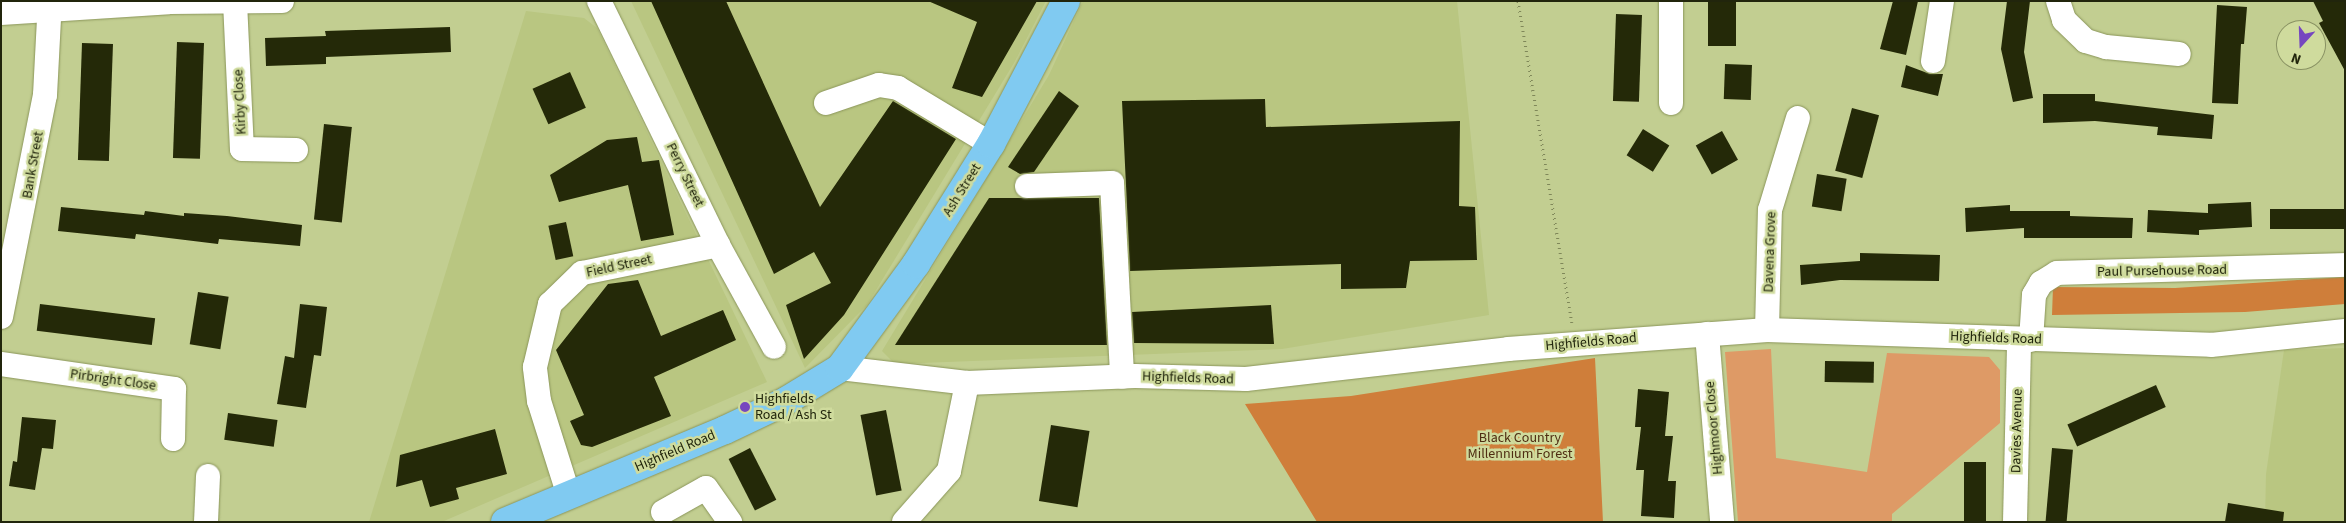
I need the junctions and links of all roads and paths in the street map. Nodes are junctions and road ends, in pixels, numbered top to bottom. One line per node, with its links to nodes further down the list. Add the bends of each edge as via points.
1 (282, 1): 9 (street)
2 (599, 1): 20 (street, Perry Street)
3 (1066, 1): 17 (main road, Ash Street)
4 (1518, 1): 27 (path)
5 (1671, 1): 15 (street)
6 (1942, 1): 13 (street)
7 (2058, 1): 12 (street, via 2064,20 2086,41 2106,47)
8 (168, 2): 9 (street); 10 (street)
9 (235, 2): 18 (street, Kirby Close, via 242,149)
10 (50, 6): 11 (street); 22 (street, Bank Street, via 45,95)
11 (1, 13)
12 (2179, 54)
13 (1933, 60)
14 (826, 103): 17 (street, via 879,85 898,88)
15 (1670, 103)
16 (1798, 118): 23 (street, Davena Grove, via 1770,210)
17 (992, 144): 30 (main road, Ash Street, via 916,264)
18 (296, 150)
19 (1028, 186): 31 (street, via 1112,183)
20 (718, 245): 28 (street, Perry Street); 35 (street, Field Street, via 582,273 550,304 535,367 539,401)
21 (2345, 265): 26 (street, Paul Pursehouse Road, via 2057,273 2037,289)
22 (1, 317)
23 (1767, 330): 25 (street, Highfields Road); 26 (street, Highfields Road)
24 (2345, 331): 26 (street, Highfields Road, via 2210,345)
25 (1707, 334): 27 (street, Highfields Road); 42 (street, Highmoor Close)
26 (2025, 340): 43 (street, Davies Avenue)
27 (1576, 343): 31 (street, Highfields Road, via 1246,379)
28 (774, 347)
29 (1, 364): 33 (street, Pirbright Close, via 174,389)
30 (840, 368): 32 (street, Highfields Road); 35 (main road, Highfield Road, via 786,401 734,426)
31 (1122, 376): 32 (street, Highfields Road)
32 (967, 383): 41 (street, via 949,470)
33 (173, 439)
34 (208, 476): 38 (street)
35 (569, 496): 37 (main road, Highfield Road)
36 (663, 512): 40 (street, via 706,488)
37 (544, 515): 39 (main road, Highfield Road)
38 (206, 522)
39 (505, 522)
40 (730, 522)
41 (904, 522)
42 (1722, 522)
43 (2015, 522)

